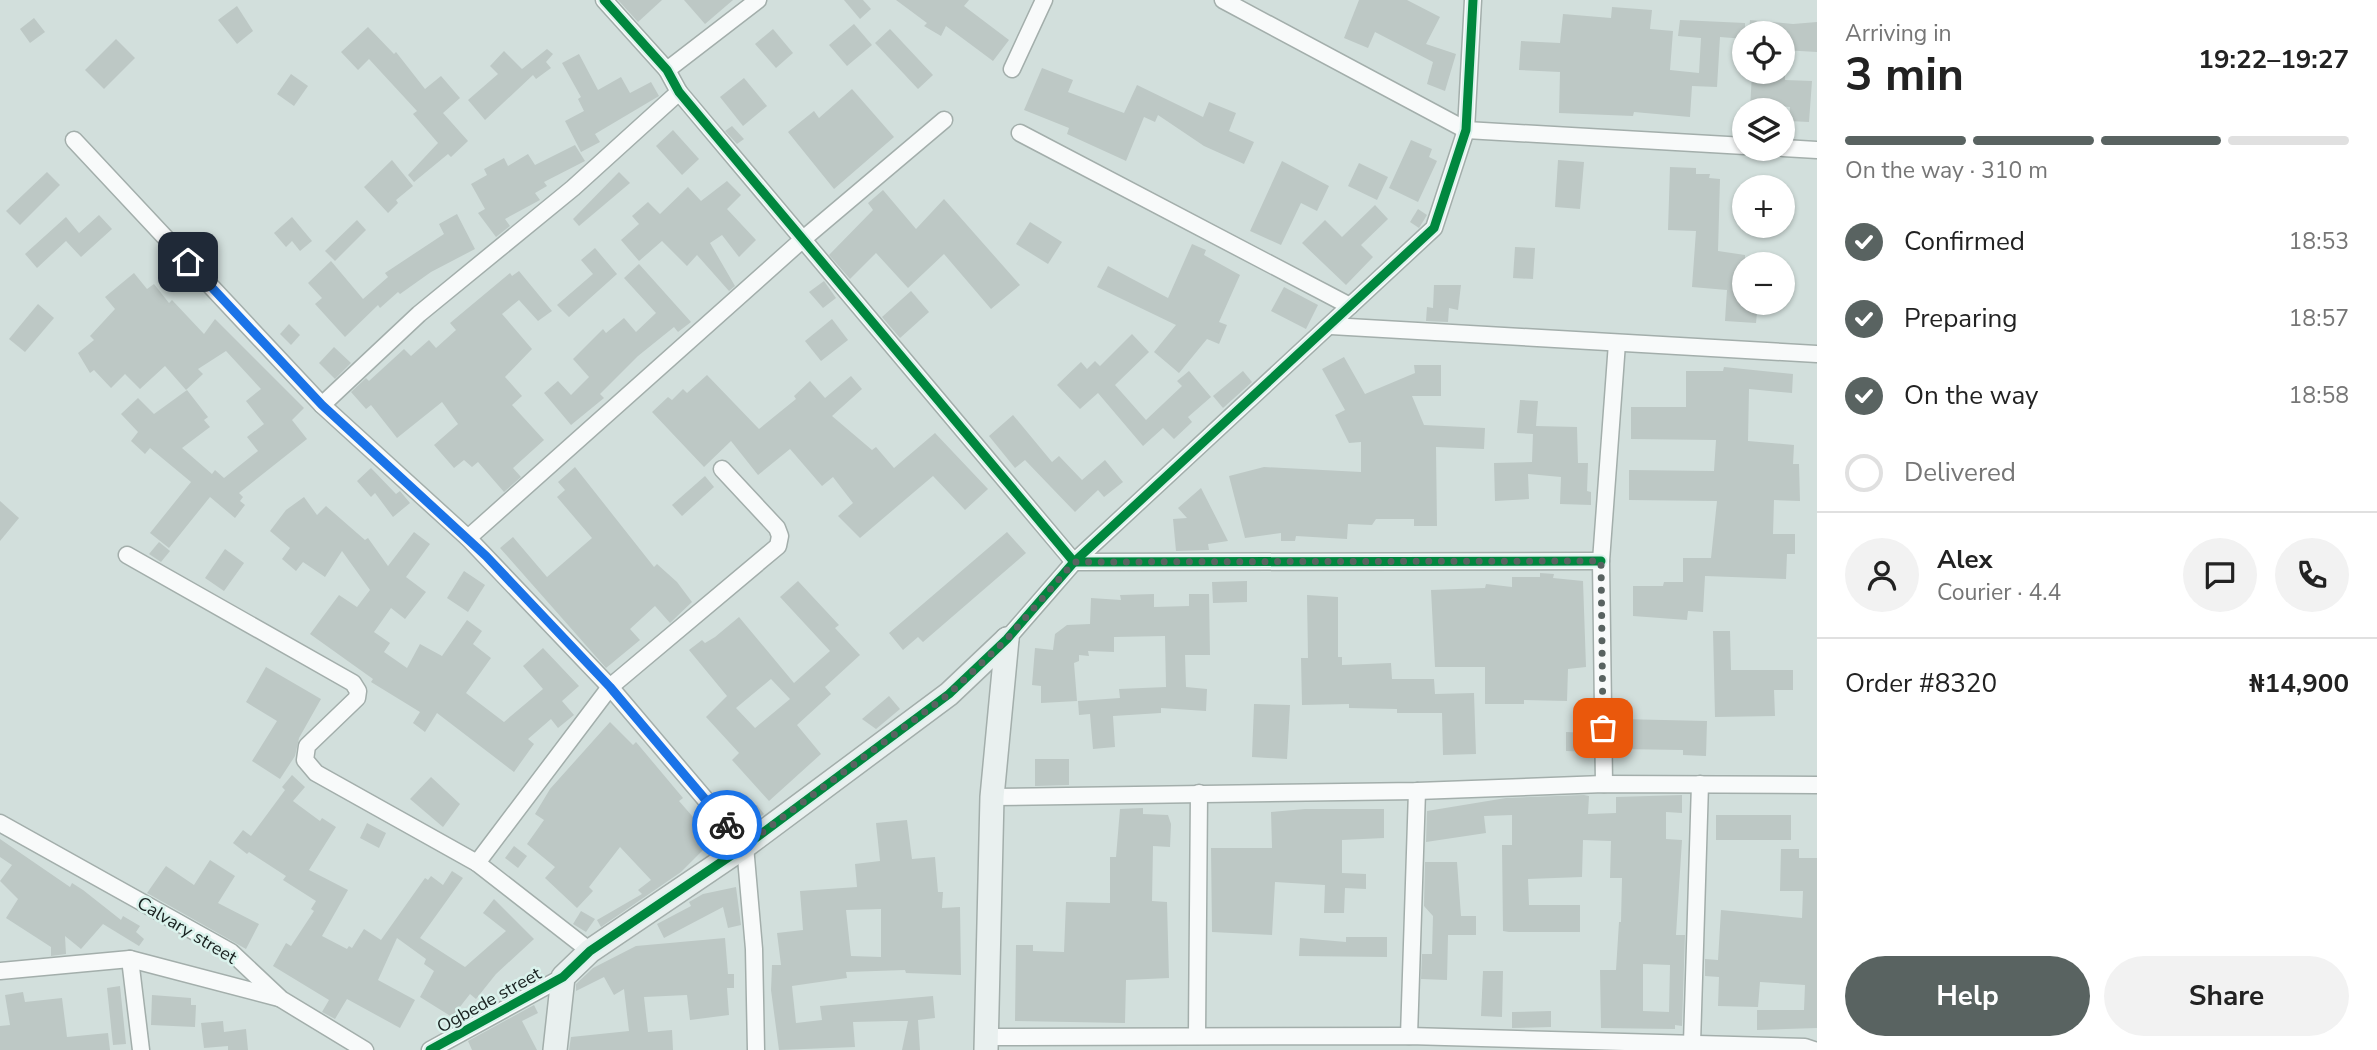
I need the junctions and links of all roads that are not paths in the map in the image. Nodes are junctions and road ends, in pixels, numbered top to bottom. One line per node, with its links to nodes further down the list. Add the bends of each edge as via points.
1 (604, 0): 7 (street)
2 (758, 0): 7 (street)
3 (1044, 0): 6 (street)
4 (1223, 0): 10 (street)
5 (1473, 0): 10 (street)
6 (1012, 69)
7 (667, 70): 8 (street)
8 (679, 93): 16 (street); 21 (street, via 573,188 419,314)
9 (944, 120): 16 (street)
10 (1466, 130): 13 (street); 17 (street, via 1434,228)
11 (1020, 133): 17 (street)
12 (74, 139): 21 (street)
13 (1732, 145)
14 (1795, 149): 15 (street)
15 (1817, 150)
16 (802, 240): 23 (street); 26 (street)
17 (1350, 306): 18 (street)
18 (1331, 326): 19 (street); 26 (street)
19 (1617, 343): 20 (street); 25 (street)
20 (1817, 354)
21 (322, 405): 23 (street)
22 (722, 469): 28 (street, via 777,528 778,545)
23 (468, 538): 28 (street)
24 (127, 555): 37 (street, via 354,683 358,698 307,746 305,760 316,773)
25 (1601, 561): 26 (street); 29 (street)
26 (1074, 562): 27 (street)
27 (1007, 639): 34 (street); 36 (street, via 949,694)
28 (610, 687): 36 (street); 37 (street)
29 (1604, 784): 30 (street); 32 (street)
30 (1700, 784): 31 (street); 45 (street)
31 (1817, 785)
32 (1417, 790): 33 (street); 44 (street)
33 (1199, 793): 34 (street); 43 (street)
34 (992, 797): 46 (street)
35 (0, 823): 42 (street, Calvary street, via 231,952)
36 (744, 846): 38 (street); 52 (street)
37 (477, 863): 38 (street)
38 (590, 951): 41 (street)
39 (130, 959): 40 (street); 42 (street); 48 (street)
40 (0, 971)
41 (563, 977): 50 (street, Ogbede street); 51 (street)
42 (281, 999): 49 (street, Calvary street)
43 (1197, 1035): 44 (street); 46 (street)
44 (1409, 1035): 47 (street)
45 (1692, 1043): 47 (street); 53 (street)
46 (986, 1044)
47 (1624, 1045)
48 (141, 1050)
49 (365, 1050)
50 (430, 1050)
51 (555, 1050)
52 (757, 1050)
53 (1814, 1050)

